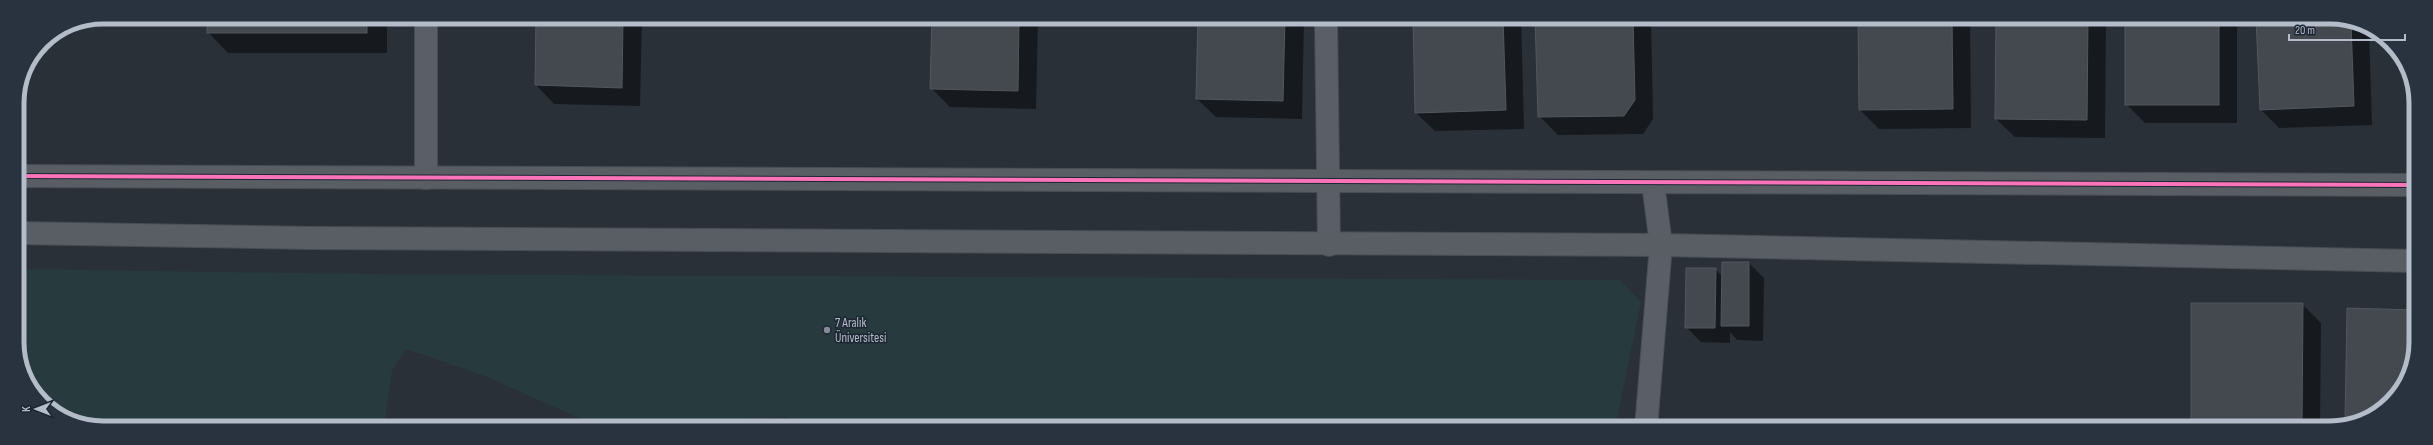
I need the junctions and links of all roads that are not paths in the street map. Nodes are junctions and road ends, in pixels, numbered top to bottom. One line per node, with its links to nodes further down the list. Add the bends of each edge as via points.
1 (426, 24): 4 (street)
2 (1326, 24): 5 (street)
3 (24, 176): 4 (street)
4 (426, 178): 5 (street)
5 (1327, 182): 6 (street); 9 (street)
6 (1652, 183): 7 (street); 10 (street)
7 (2409, 185)
8 (24, 233): 9 (street, via 310,238)
9 (1329, 245): 10 (street)
10 (1661, 245): 11 (street); 12 (street)
11 (2409, 261)
12 (1647, 421)

